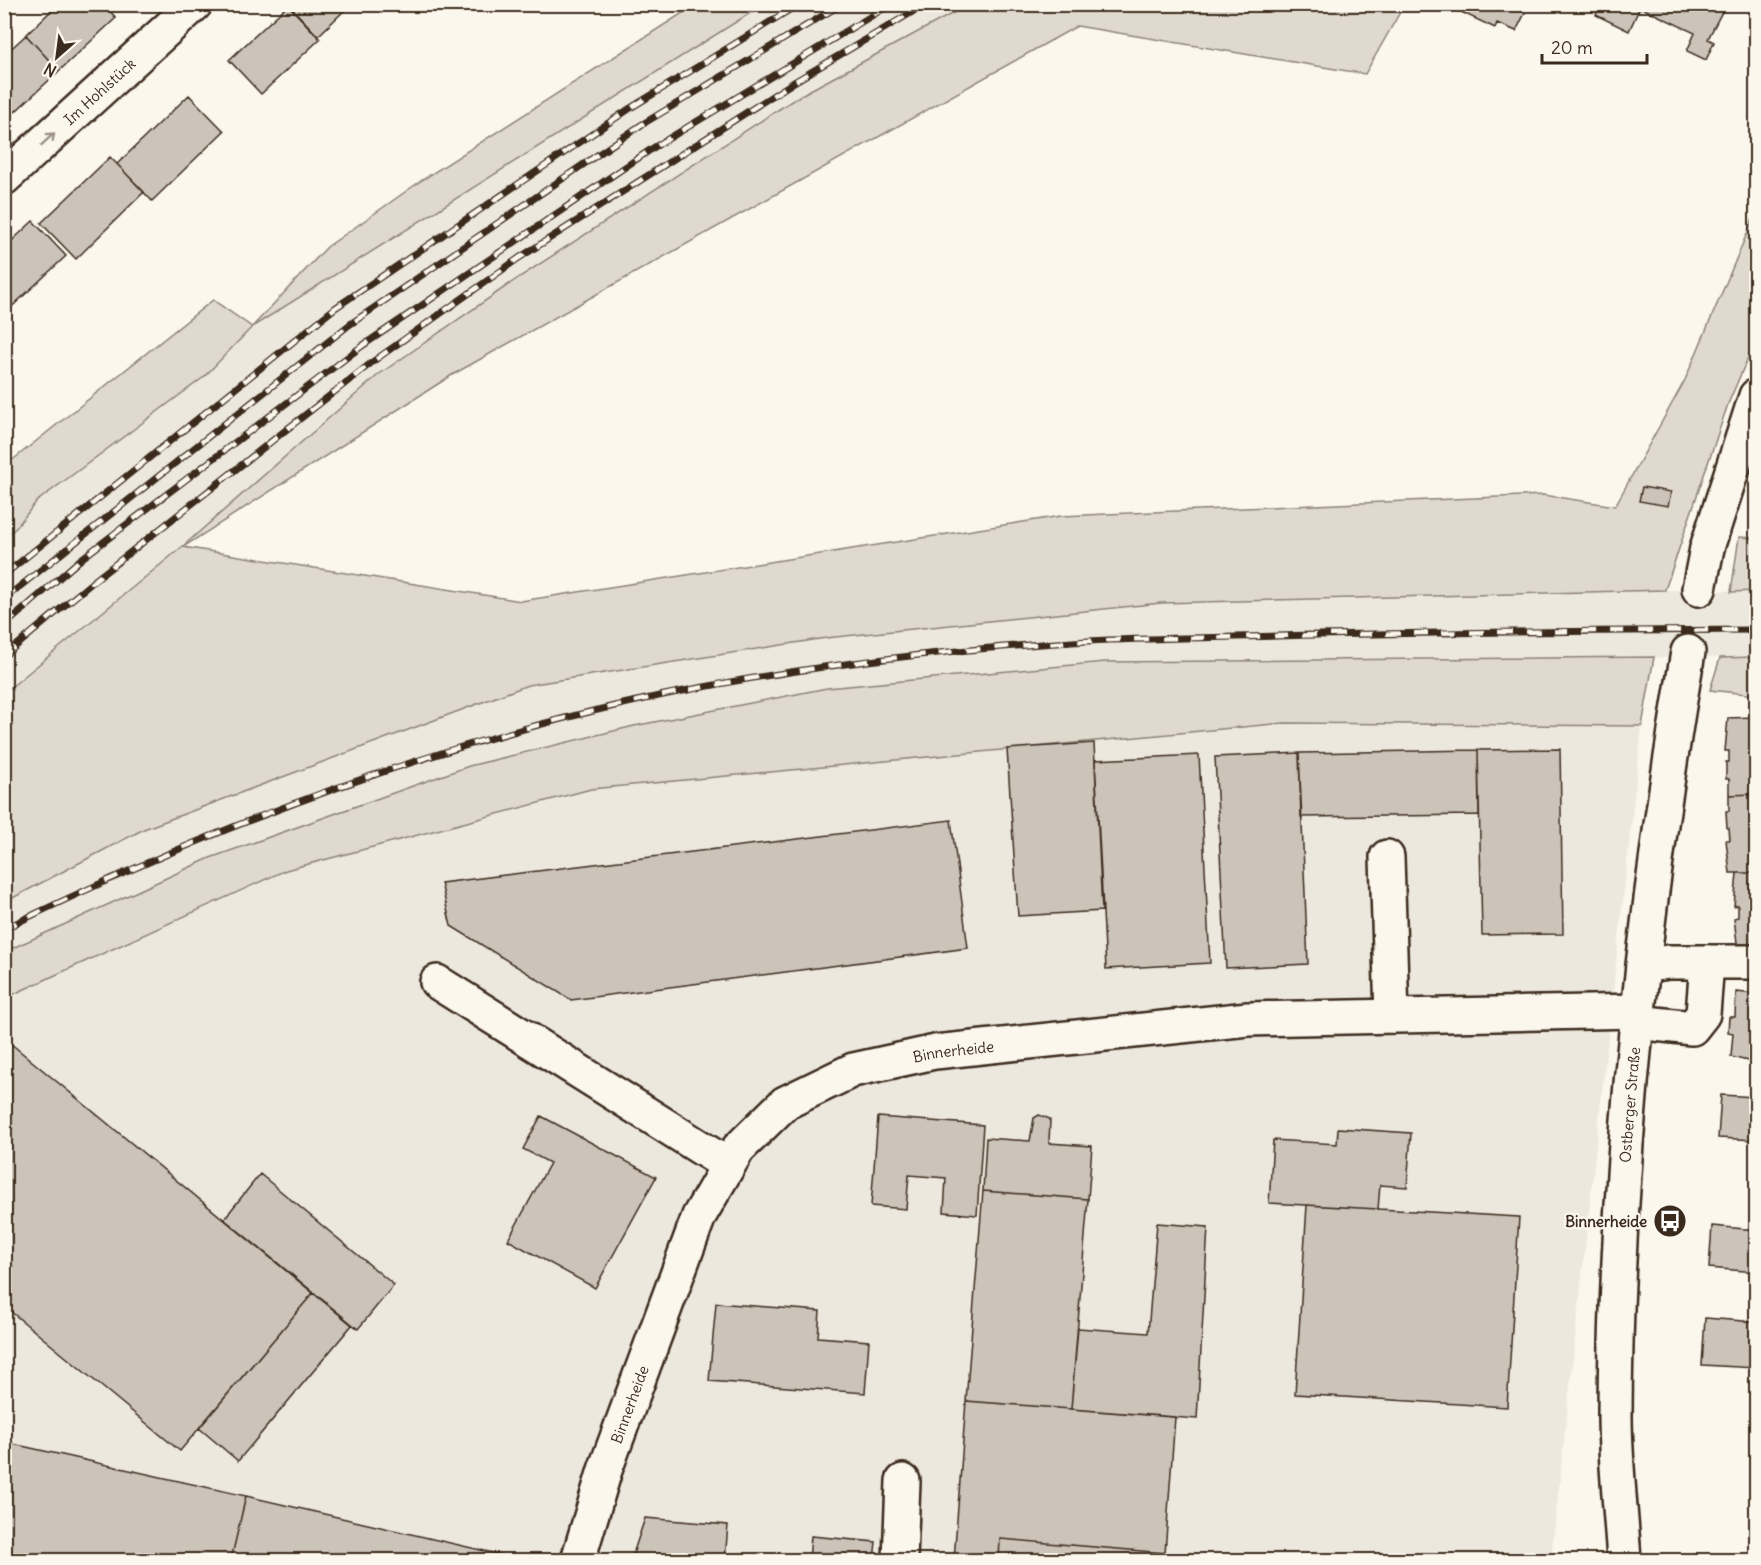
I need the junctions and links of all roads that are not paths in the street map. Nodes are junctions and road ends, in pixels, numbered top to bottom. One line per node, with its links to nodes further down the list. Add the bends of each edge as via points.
1 (195, 4): 2 (street, Im Hohlstück, one-way to 1)
2 (4, 178)
3 (1756, 396): 4 (street, via 1710,537)
4 (1699, 589)
5 (1688, 652): 9 (street, Ostberger Straße)
6 (1387, 857): 11 (street)
7 (1707, 962): 8 (street); 9 (street); 12 (street, Binnerheide, via 1703,1014 1692,1028)
8 (1756, 962)
9 (1643, 966): 12 (street, Ostberger Straße)
10 (437, 982): 13 (street)
11 (1392, 1016): 12 (street, Binnerheide); 13 (street, Binnerheide, via 1248,1019 934,1052 853,1070 785,1103 738,1149)
12 (1637, 1017): 17 (street, Ostberger Straße, via 1624,1190 1615,1415)
13 (728, 1165): 15 (street, Binnerheide, via 699,1216 663,1309 605,1470)
14 (903, 1481): 16 (street)
15 (578, 1560)
16 (900, 1560)
17 (1624, 1560)

